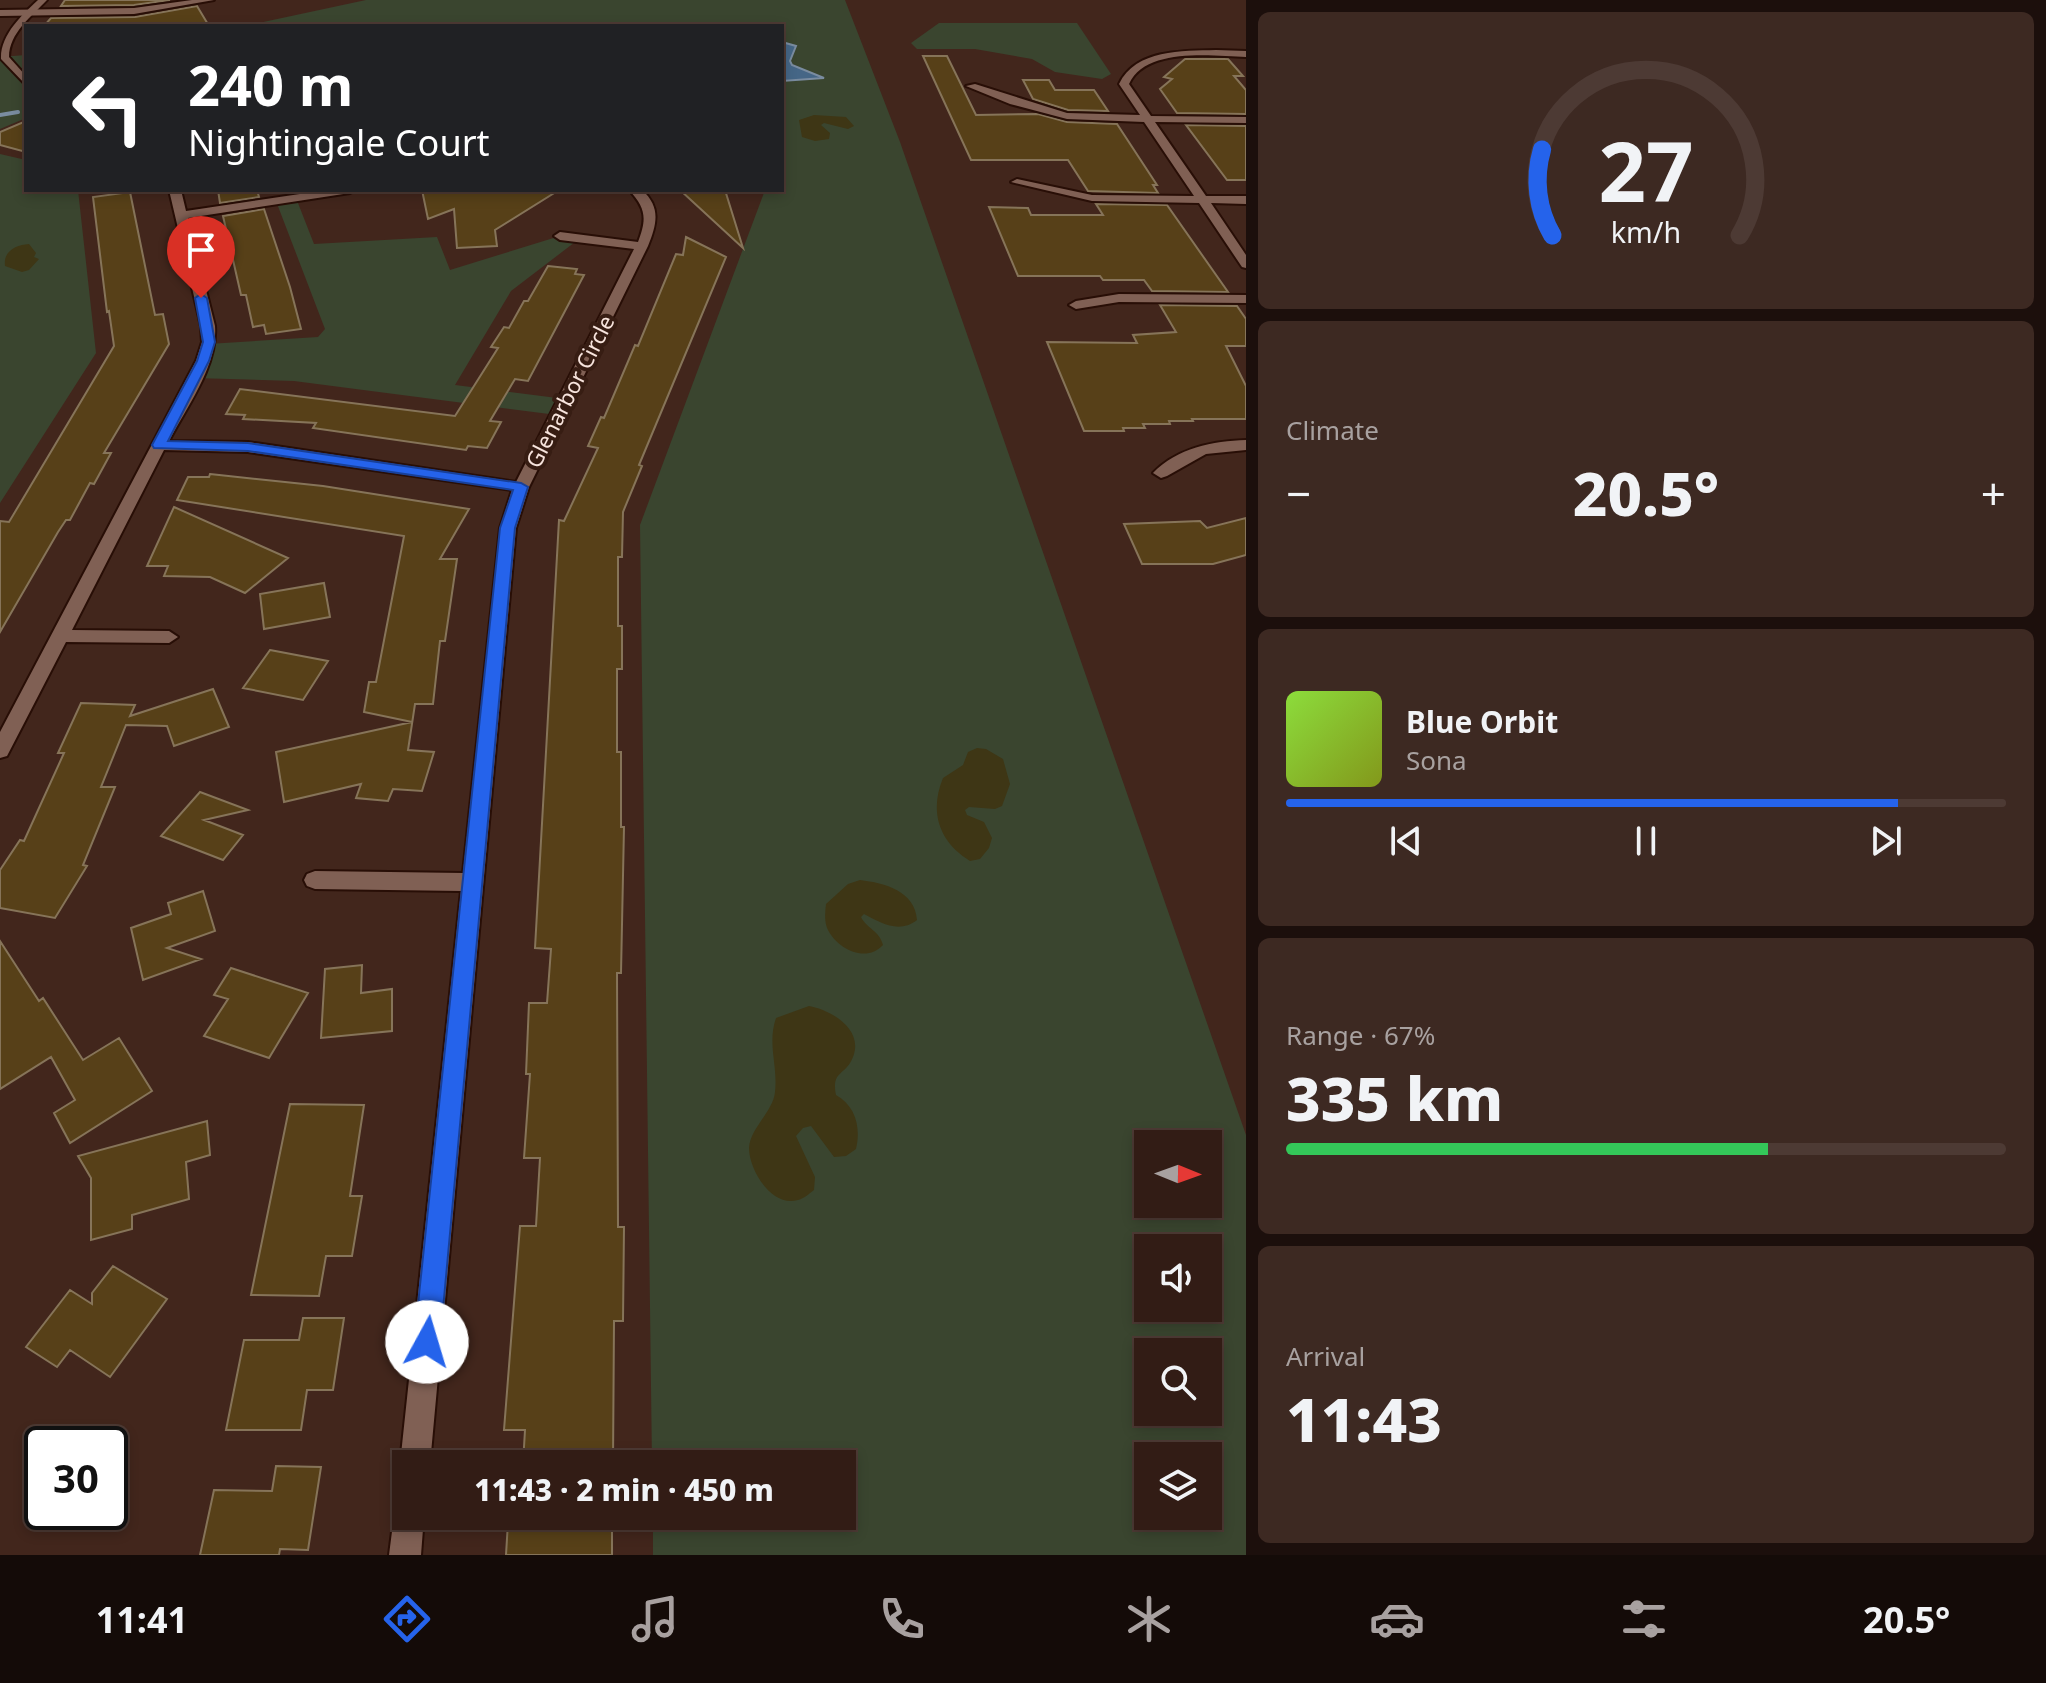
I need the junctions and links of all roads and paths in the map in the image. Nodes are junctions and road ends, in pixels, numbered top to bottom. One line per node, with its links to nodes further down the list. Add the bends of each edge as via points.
1 (43, 0): 4 (street)
2 (210, 0): 4 (street, via 134,11)
3 (0, 13): 4 (street)
4 (29, 14): 6 (street, via 1,48)
5 (1246, 54): 8 (street, via 1170,56 1136,67 1124,84)
6 (24, 80)
7 (971, 86): 8 (street, via 1067,116)
8 (1145, 119): 9 (street); 14 (street)
9 (1246, 120)
10 (1017, 182): 14 (street, via 1092,198)
11 (176, 192): 16 (street)
12 (337, 192): 16 (street)
13 (637, 192): 18 (street, Glenarbor Circle, via 654,218)
14 (1201, 200): 15 (street); 19 (street)
15 (1246, 200)
16 (182, 215): 22 (street, via 209,342)
17 (560, 236): 18 (street)
18 (642, 246): 25 (street, Glenarbor Circle)
19 (1246, 264)
20 (1246, 299): 21 (street, via 1119,298)
21 (1076, 305)
22 (159, 445): 25 (street, via 263,449); 26 (street)
23 (1246, 445): 24 (street, via 1217,444 1194,451)
24 (1161, 473)
25 (521, 487): 30 (street, Glenarbor Circle, via 508,528)
26 (60, 636): 27 (street); 28 (street)
27 (169, 637)
28 (0, 751)
29 (315, 880): 30 (street)
30 (473, 882): 31 (street, Glenarbor Circle)
31 (416, 1450)
32 (408, 1530): 33 (street)
33 (405, 1555)

